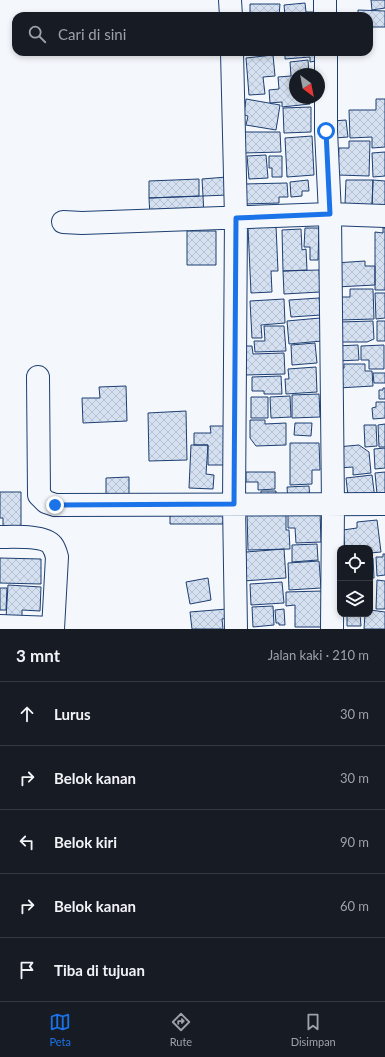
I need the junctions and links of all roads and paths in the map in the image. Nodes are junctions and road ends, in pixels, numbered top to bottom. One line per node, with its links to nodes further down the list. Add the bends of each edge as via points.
1 (230, 0): 3 (street)
2 (325, 0): 4 (street)
3 (231, 12)
4 (325, 12)
5 (232, 56): 9 (street)
6 (326, 56): 7 (street)
7 (330, 214): 8 (street); 9 (street); 14 (street)
8 (385, 216)
9 (236, 218): 10 (street); 12 (street)
10 (63, 222)
11 (38, 377): 12 (street, via 39,494 46,502 55,505)
12 (234, 504): 14 (street); 18 (street)
13 (385, 504): 14 (street)
14 (333, 505): 19 (street)
15 (0, 537): 17 (street, via 40,538 53,546 57,557)
16 (0, 626): 17 (street)
17 (53, 628)
18 (236, 629)
19 (332, 629)

